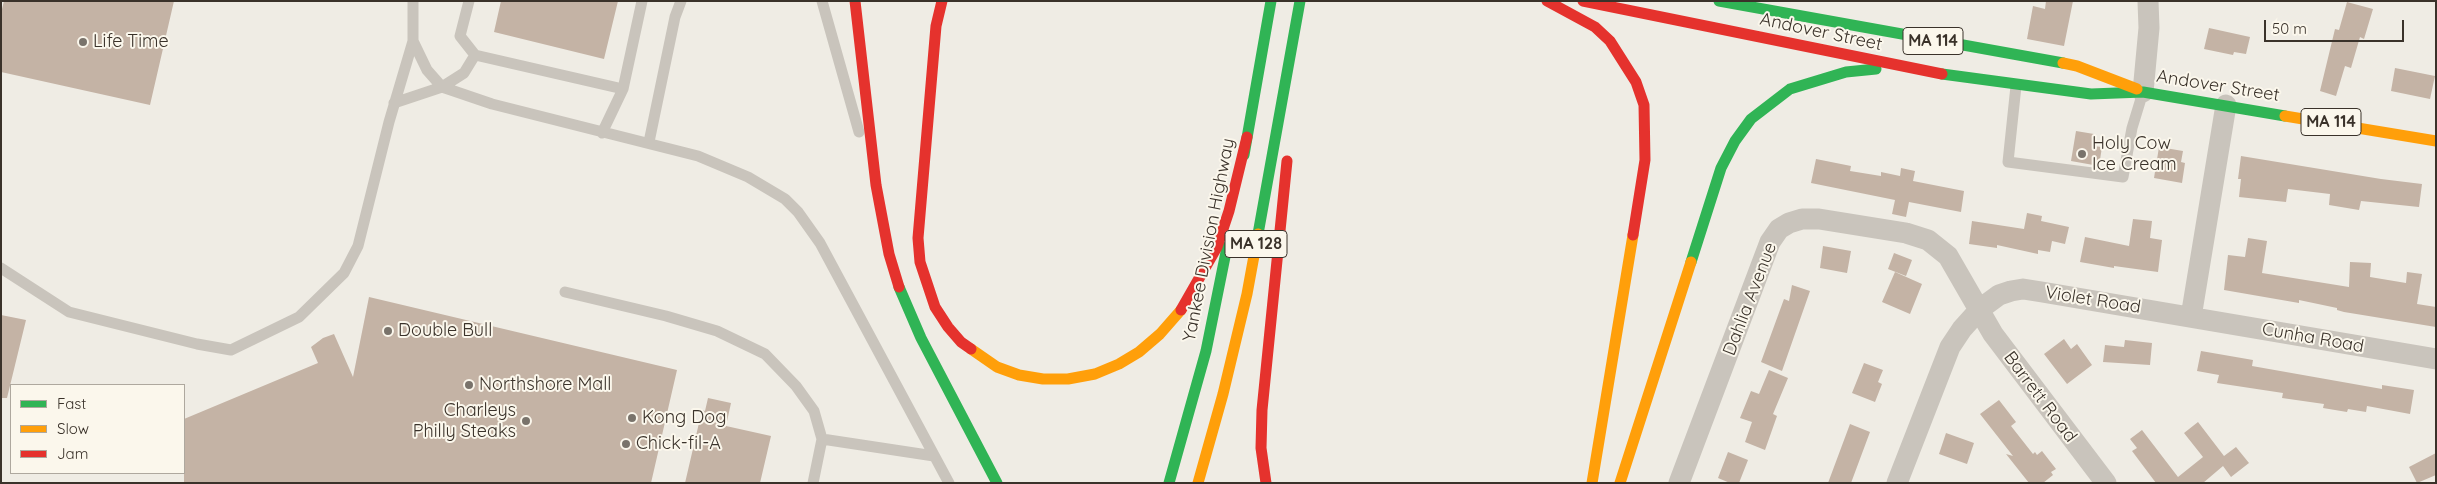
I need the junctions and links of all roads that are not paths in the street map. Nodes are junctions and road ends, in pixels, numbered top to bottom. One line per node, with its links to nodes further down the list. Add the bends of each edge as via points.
1 (414, 1): 17 (lane)
2 (469, 1): 18 (lane, via 460,36)
3 (642, 1): 22 (lane)
4 (681, 1): 30 (lane)
5 (822, 1): 32 (lane)
6 (855, 1): 32 (highway)
7 (942, 1): 28 (highway, via 935,36 918,238 920,262 935,306 948,326 961,342 997,367 1043,379 1095,374 1139,352 1160,334 1191,295 1217,247)
8 (1271, 1): 28 (highway, Yankee Division Highway / MA 128)
9 (1300, 1): 16 (highway, MA 128)
10 (1547, 1): 46 (highway, via 1595,27 1610,41 1636,82 1644,106 1645,160)
11 (1583, 1): 19 (highway, Andover Street / MA 114)
12 (1719, 1): 15 (highway, Andover Street / MA 114)
13 (2148, 1): 23 (street)
14 (1809, 6): 15 (highway)
15 (1855, 27): 23 (highway, Andover Street / MA 114, via 2077,66)
16 (1294, 37): 26 (highway); 44 (highway, MA 128, via 1247,294)
17 (413, 41): 21 (lane, via 427,70); 24 (lane)
18 (474, 55): 21 (lane, via 464,73); 22 (lane)
19 (1920, 71): 20 (highway, Andover Street / MA 114); 47 (highway, via 1876,69 1821,78 1790,89 1751,119 1721,168)
20 (2016, 85): 23 (highway, Andover Street / MA 114, via 2091,94); 23 (lane, via 2008,162 2123,177)
21 (442, 86): 24 (lane); 27 (lane, via 492,104)
22 (623, 89): 27 (lane)
23 (2143, 92): 25 (highway, Andover Street / MA 114)
24 (394, 103): 33 (lane, via 358,246 344,273 299,317 231,350 69,312)
25 (2226, 105): 29 (highway, Andover Street / MA 114); 36 (street)
26 (1289, 130)
27 (602, 132): 30 (lane)
28 (1247, 137): 43 (highway, Yankee Division Highway / MA 128, via 1220,289 1189,419)
29 (2436, 140)
30 (650, 142): 39 (lane, via 701,157 748,177 785,199 798,212 820,244)
31 (1288, 150): 45 (highway, via 1262,410 1261,448)
32 (876, 185): 42 (highway, via 889,254 900,289 921,338)
33 (1, 268)
34 (565, 292): 38 (lane, via 717,331 765,354 796,386 809,405)
35 (1980, 309): 36 (street, Violet Road, via 1999,295 2023,290); 48 (street, Dahlia Avenue, via 1948,256 1928,240 1906,232 1819,219 1789,223 1779,229 1770,242); 49 (street, Violet Road, via 1950,347); 50 (street, Barrett Road, via 1993,334 2024,377)
36 (2191, 316): 37 (street, Cunha Road)
37 (2436, 360)
38 (822, 439): 39 (lane); 40 (lane)
39 (934, 456): 41 (lane)
40 (812, 483)
41 (948, 483)
42 (997, 483)
43 (1169, 483)
44 (1198, 483)
45 (1266, 483)
46 (1592, 483)
47 (1620, 483)
48 (1679, 483)
49 (1898, 483)
50 (2106, 483)

